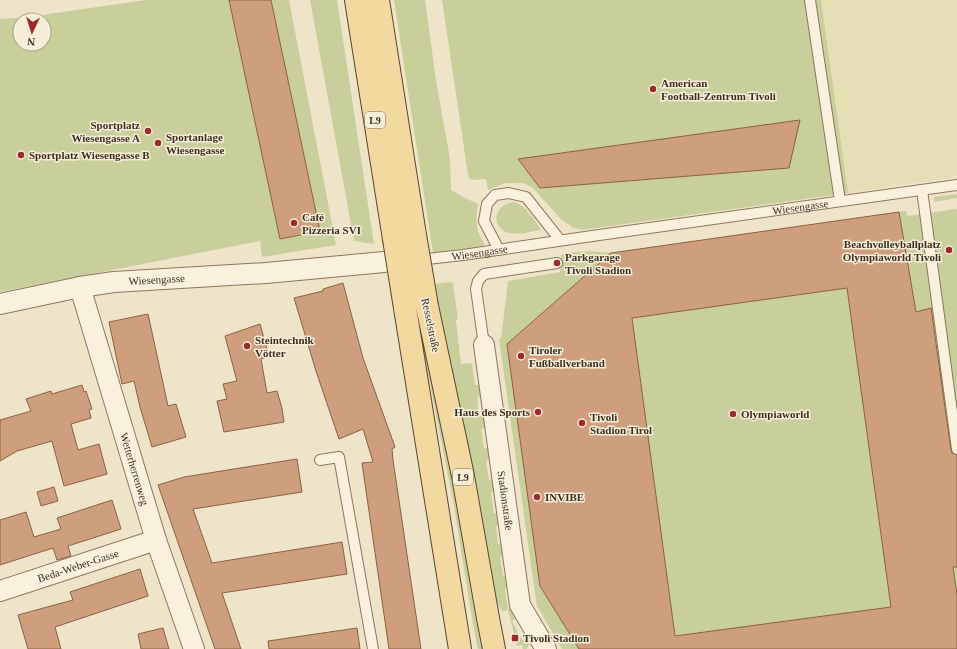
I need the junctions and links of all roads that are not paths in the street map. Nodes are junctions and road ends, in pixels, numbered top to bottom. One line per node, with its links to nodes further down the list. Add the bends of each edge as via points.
1 (356, 0): 7 (main road, Resselstraße / L9)
2 (378, 0): 7 (main road, Resselstraße / L9)
3 (810, 0): 6 (lane)
4 (957, 185): 5 (lane, Wiesengasse)
5 (922, 190): 6 (lane, Wiesengasse); 15 (lane)
6 (840, 201): 8 (lane, Wiesengasse)
7 (404, 237): 21 (main road, Resselstraße / L9, bridge, via 405,308); 22 (main road, Resselstraße / L9, bridge, via 427,306 463,476)
8 (560, 240): 9 (lane, Wiesengasse); 9 (lane, via 526,197 509,193 495,195 488,204 484,221)
9 (499, 250): 10 (lane, Wiesengasse)
10 (384, 262): 12 (street, Wiesengasse, via 266,273 114,282)
11 (557, 263): 14 (lane, via 484,274 476,289)
12 (80, 287): 13 (street, Wiesengasse); 17 (street, Wetterherrenweg)
13 (0, 304)
14 (484, 345): 23 (street, Stadionstraße, via 520,606)
15 (957, 449)
16 (320, 460): 20 (lane, via 339,457)
17 (156, 540): 18 (street, Beda-Weber-Gasse); 19 (street, Wetterherrenweg)
18 (0, 591)
19 (194, 649)
20 (373, 649)
21 (460, 649)
22 (494, 649)
23 (546, 649)

